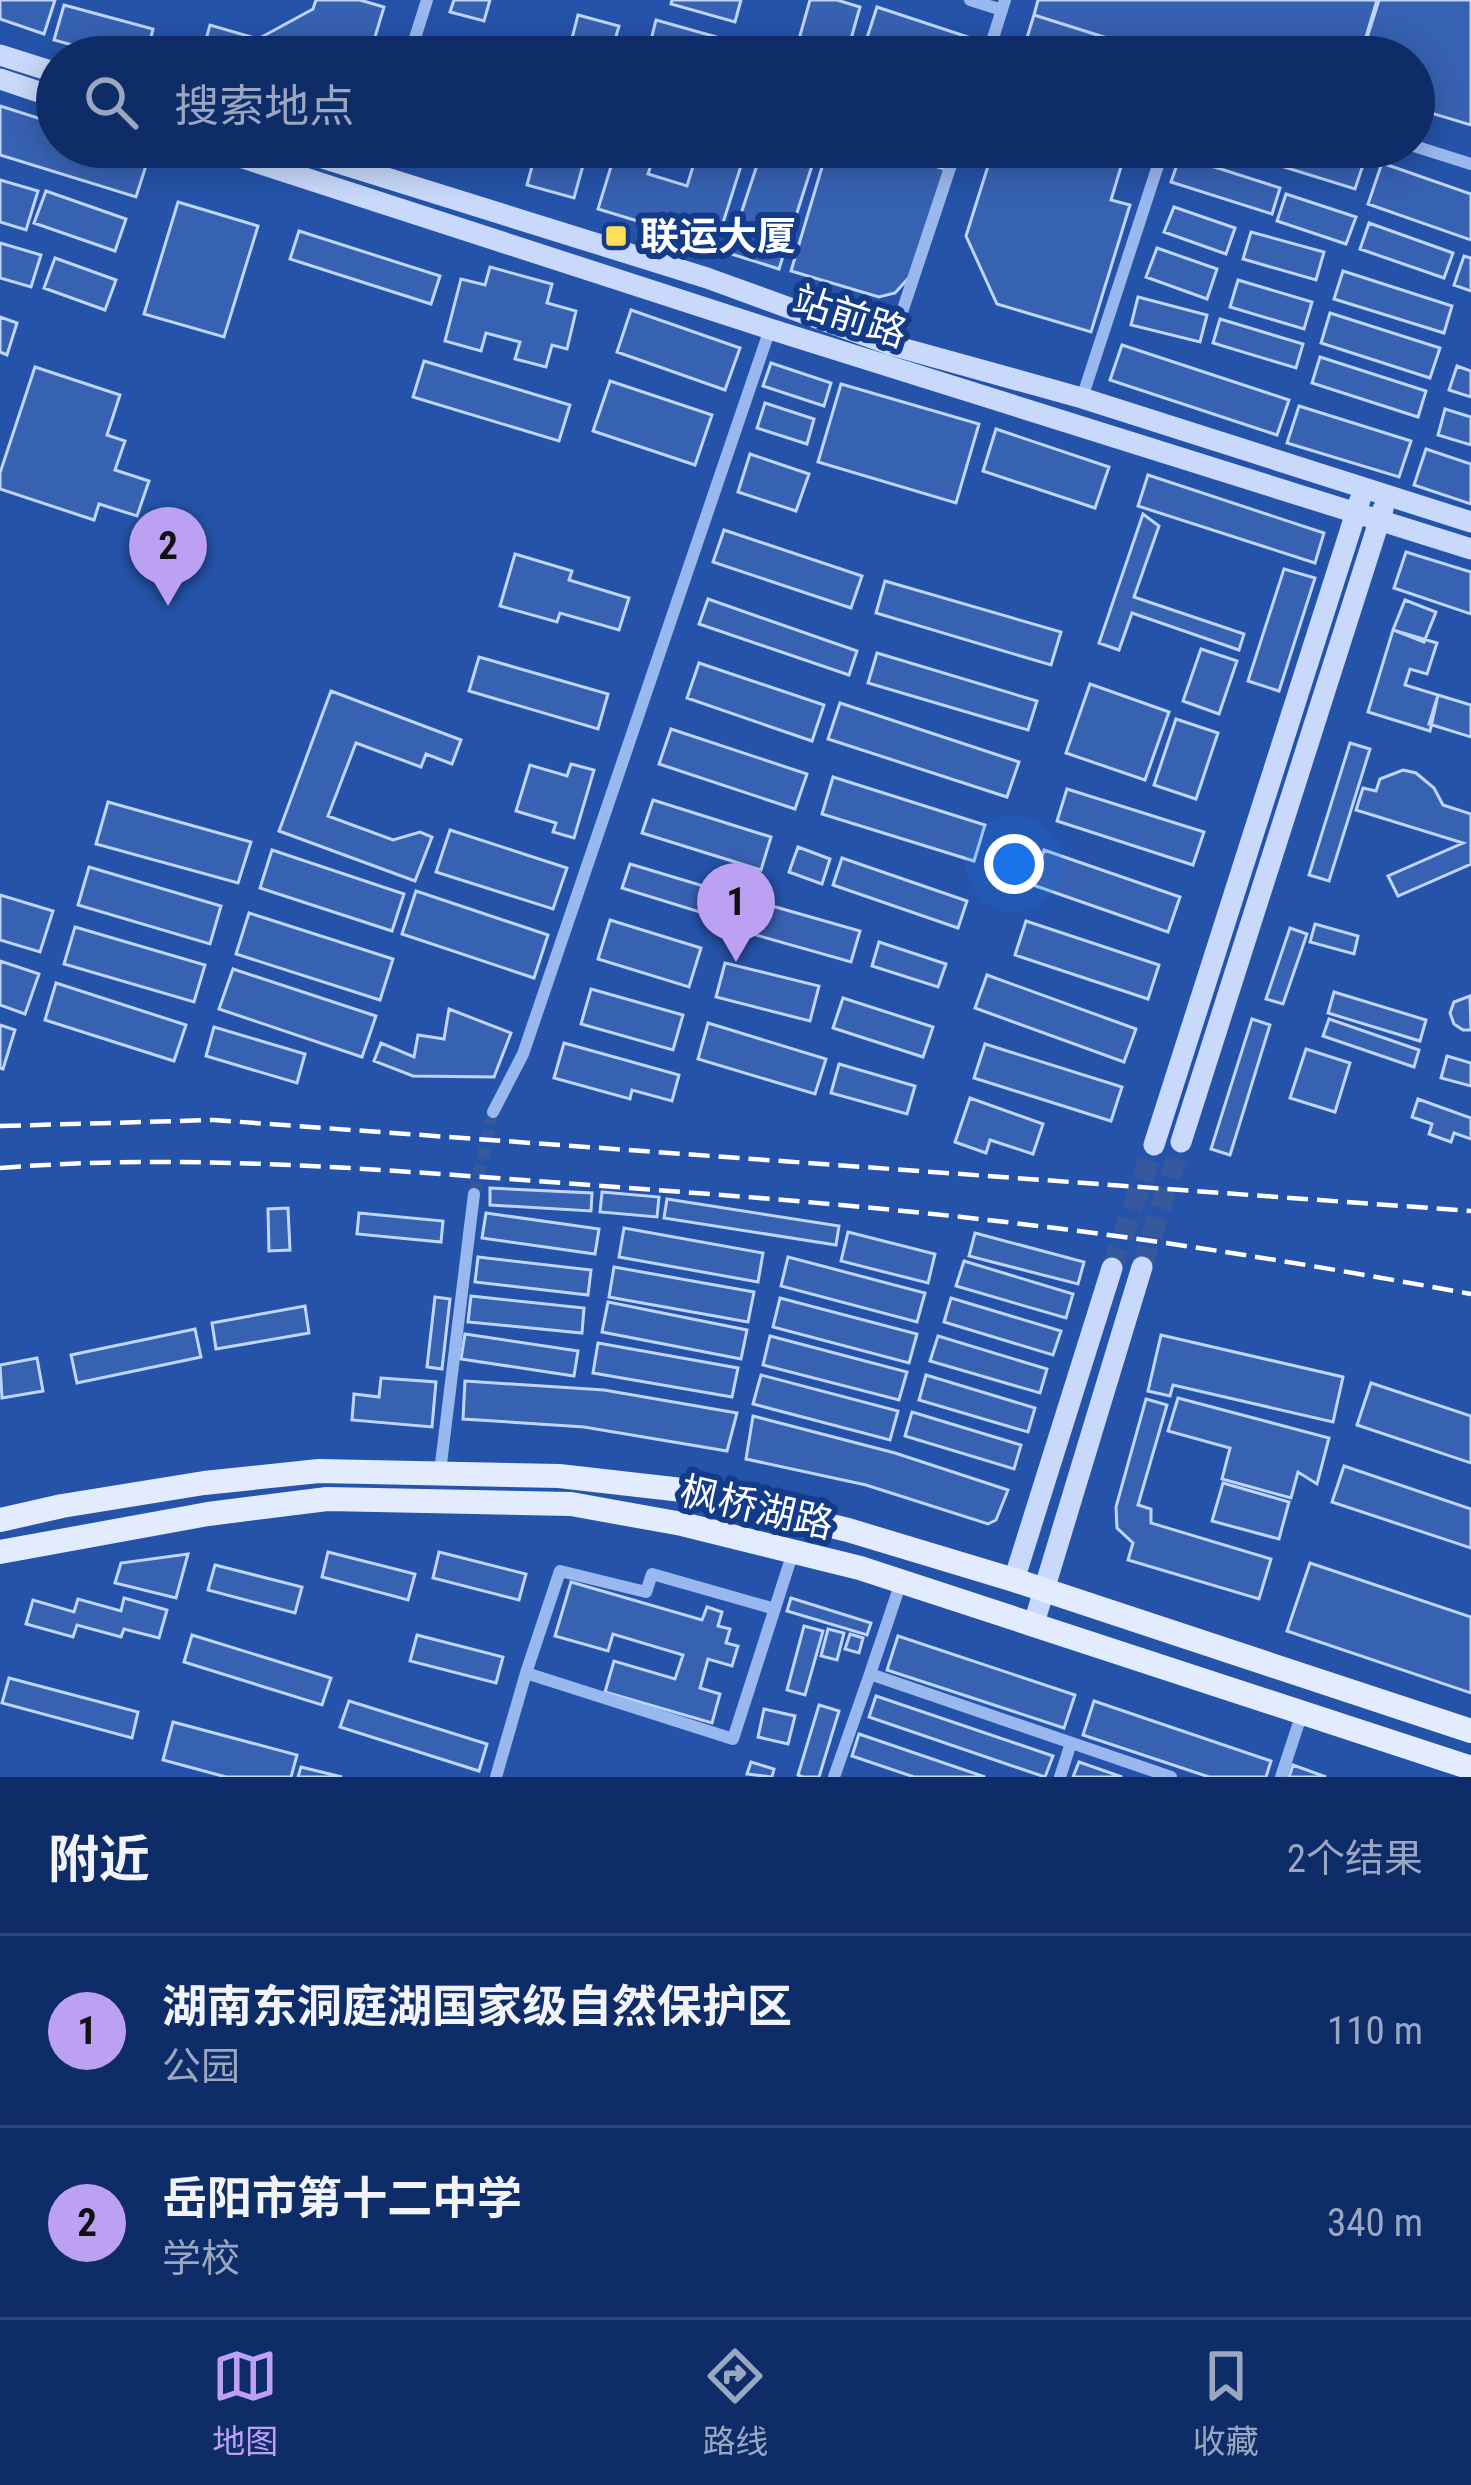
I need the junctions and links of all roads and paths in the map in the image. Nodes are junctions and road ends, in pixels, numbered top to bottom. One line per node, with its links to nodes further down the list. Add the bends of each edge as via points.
1 (427, 0): 4 (street)
2 (970, 0): 3 (street)
3 (1004, 5): 5 (street)
4 (416, 36)
5 (994, 36)
6 (0, 55): 7 (main road)
7 (36, 66)
8 (0, 79): 9 (main road)
9 (36, 91)
10 (1435, 153): 11 (street)
11 (1471, 164)
12 (274, 168): 18 (main road, 站前路)
13 (353, 168): 17 (main road, 站前路)
14 (374, 168): 17 (street)
15 (950, 168): 19 (street)
16 (1157, 168): 20 (street)
17 (372, 174): 19 (main road, 站前路, via 706,278)
18 (770, 329): 23 (main road, 站前路); 27 (street, via 523,1054)
19 (891, 346): 20 (main road, 站前路)
20 (1082, 398): 21 (main road, 站前路)
21 (1364, 488): 22 (main road, 站前路); 23 (main road)
22 (1388, 494): 24 (main road); 25 (main road, 站前路)
23 (1355, 513): 24 (main road, 站前路); 29 (main road)
24 (1379, 520): 26 (main road, 站前路); 28 (main road)
25 (1471, 522)
26 (1471, 549)
27 (493, 1112)
28 (1181, 1142)
29 (1154, 1145)
30 (474, 1193): 33 (street)
31 (1142, 1267): 39 (main road)
32 (1112, 1268): 37 (main road)
33 (440, 1472): 34 (main road, 枫桥湖路, via 319,1471 203,1483); 37 (main road, 枫桥湖路, via 682,1490)
34 (0, 1520)
35 (0, 1552): 36 (main road, 枫桥湖路, via 327,1498 571,1504)
36 (793, 1552): 38 (main road, 枫桥湖路); 40 (street)
37 (1013, 1580): 39 (main road, 枫桥湖路)
38 (901, 1581): 41 (main road, 枫桥湖路); 43 (street)
39 (1044, 1589): 41 (main road); 45 (main road, 枫桥湖路)
40 (775, 1609): 42 (street, via 652,1574 646,1592 560,1571); 42 (street, via 733,1739)
41 (1034, 1623): 44 (main road, 枫桥湖路)
42 (526, 1673): 48 (street)
43 (870, 1674): 46 (street); 49 (street)
44 (1303, 1712): 47 (main road, 枫桥湖路); 52 (street)
45 (1471, 1731)
46 (1071, 1743): 50 (street); 51 (street)
47 (1471, 1768)
48 (496, 1777)
49 (834, 1777)
50 (1060, 1777)
51 (1171, 1777)
52 (1281, 1777)

